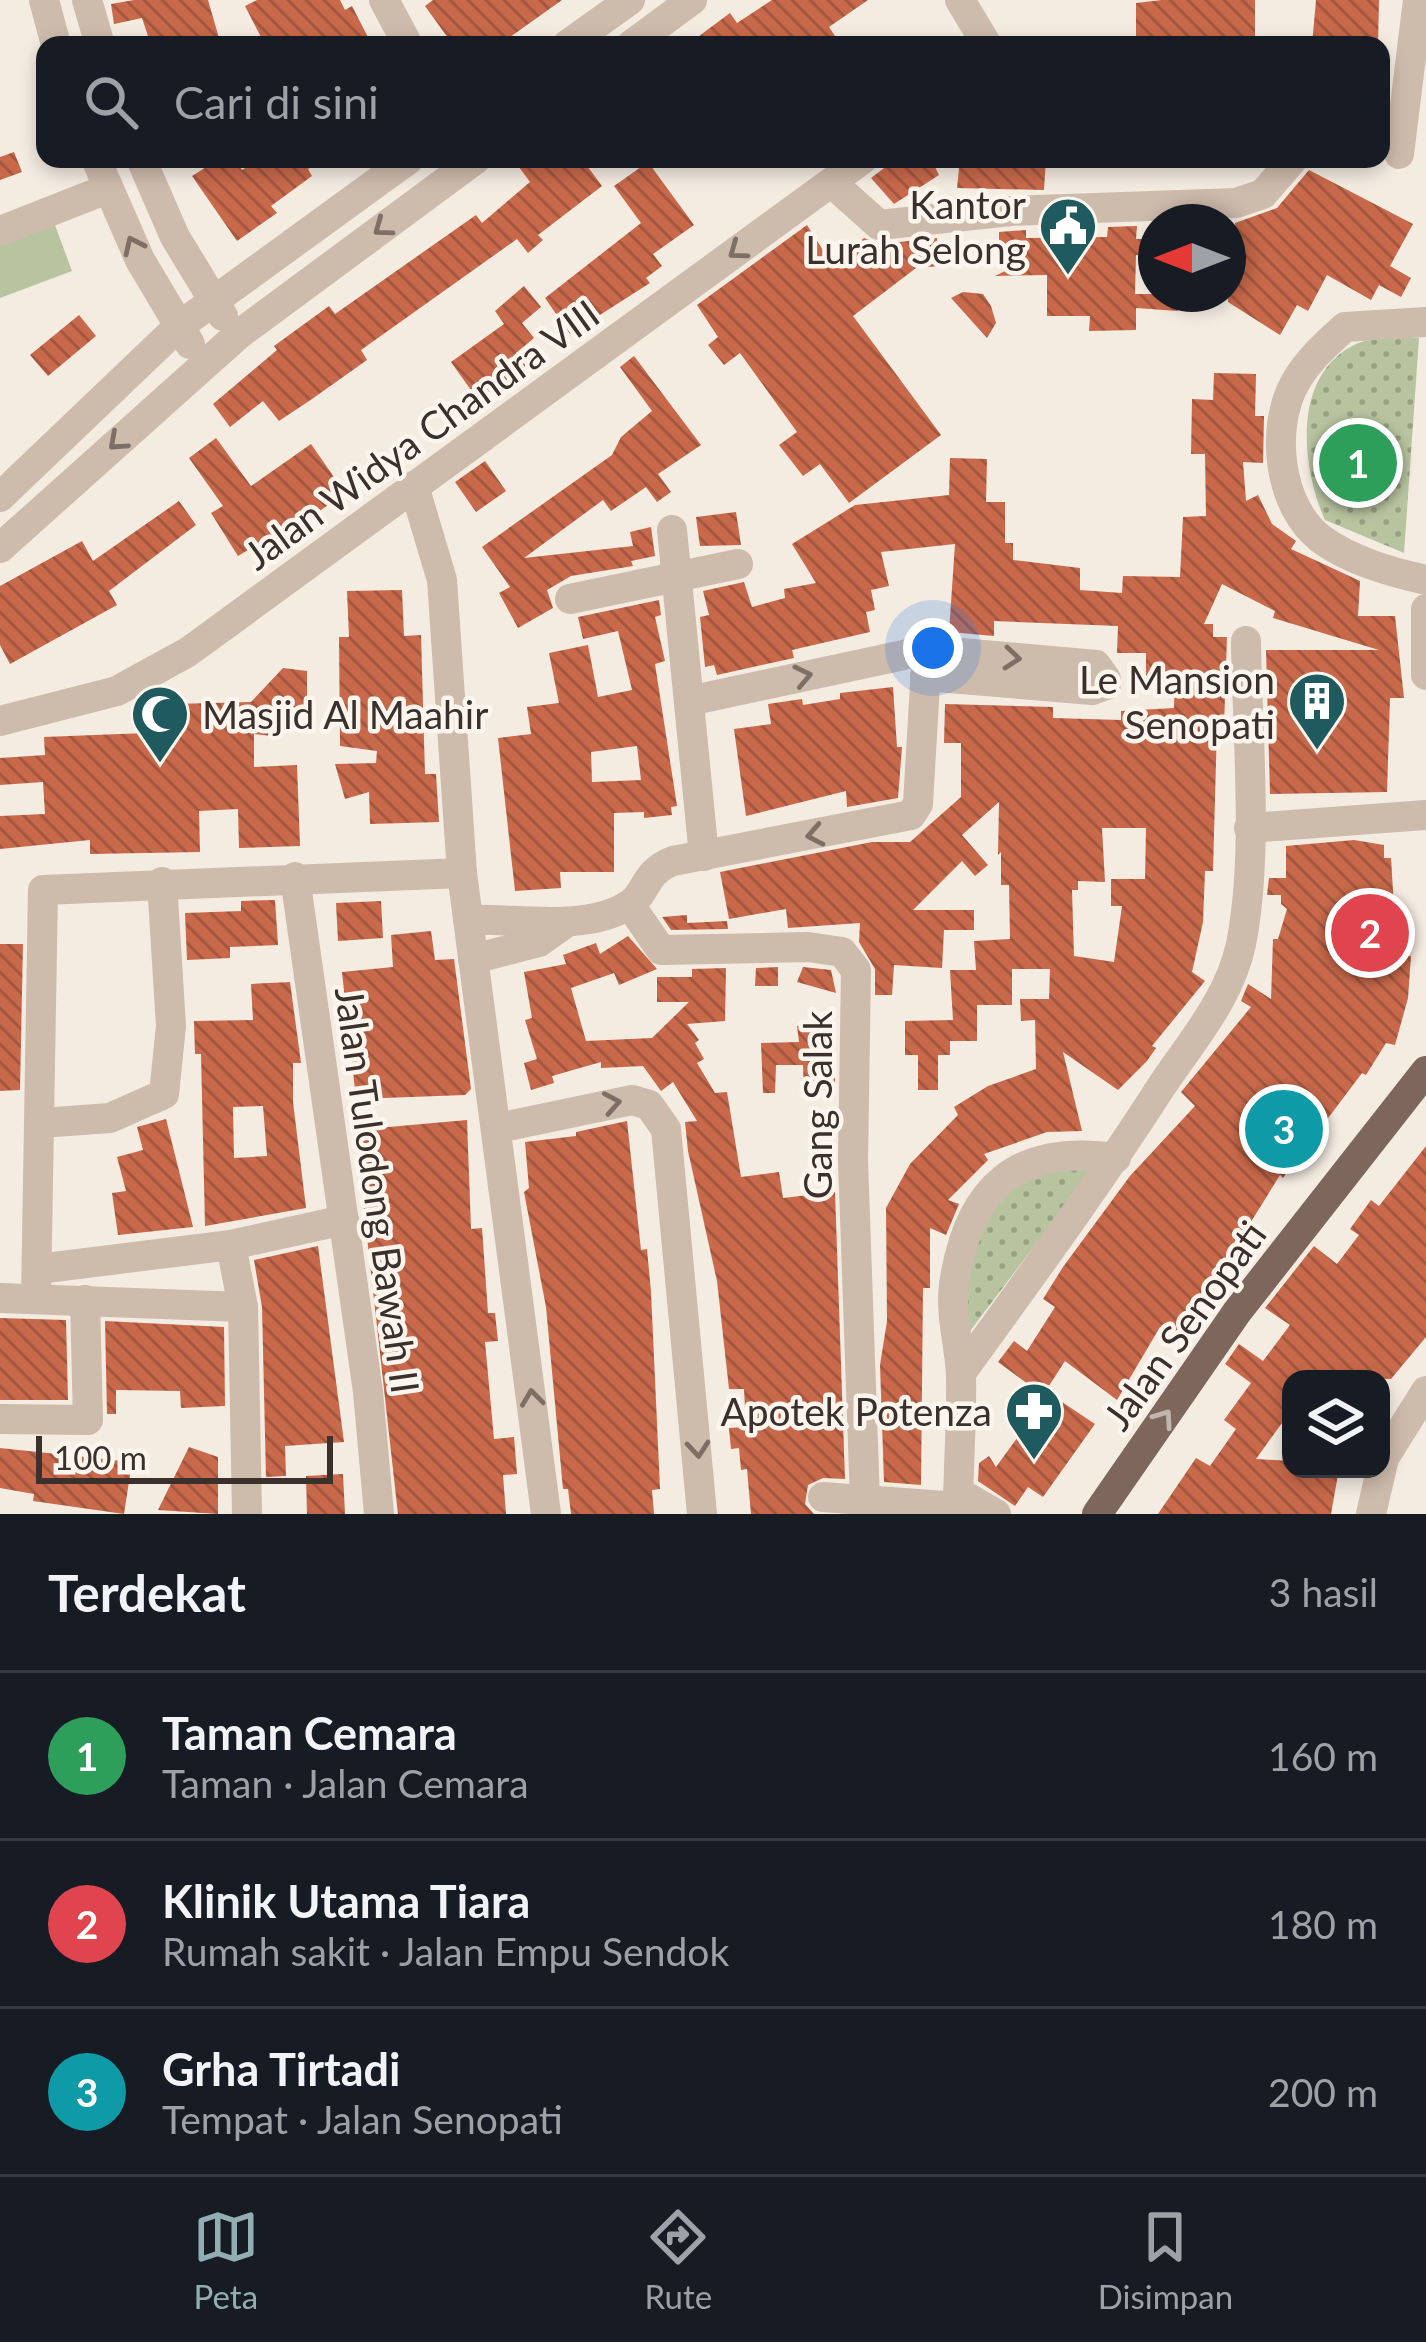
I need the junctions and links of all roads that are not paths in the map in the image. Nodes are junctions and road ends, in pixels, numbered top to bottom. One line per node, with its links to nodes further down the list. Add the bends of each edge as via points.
1 (44, 0): 9 (street)
2 (87, 0): 10 (street)
3 (384, 0): 11 (street)
4 (404, 0): 12 (street)
5 (630, 0): 13 (street)
6 (692, 0): 14 (street)
7 (960, 0): 15 (street)
8 (1418, 0): 16 (street)
9 (54, 36)
10 (97, 36)
11 (402, 36)
12 (422, 36)
13 (580, 36)
14 (643, 36)
15 (982, 36)
16 (1402, 154)
17 (99, 168): 24 (street)
18 (145, 168): 26 (street)
19 (396, 168): 26 (street)
20 (463, 168): 29 (street, one-way to 29)
21 (851, 168): 23 (street, Jalan Widya Chandra VIII)
22 (1285, 168): 23 (street, via 1263,194 1236,203 1011,211 892,226 870,221)
23 (832, 182): 31 (street, Jalan Widya Chandra VIII, one-way to 31)
24 (107, 189): 25 (street); 28 (street, one-way to 24)
25 (0, 231)
26 (211, 301): 28 (street); 29 (street)
27 (1426, 322): 39 (street, via 1345,327 1294,385 1281,446 1289,490 1318,537)
28 (178, 327): 30 (street); 32 (street)
29 (238, 335): 30 (street)
30 (203, 364): 36 (street, one-way to 36)
31 (414, 486): 33 (street, Jalan Widya Chandra VIII); 35 (street)
32 (0, 497)
33 (388, 509): 35 (street); 45 (street, Jalan Widya Chandra VIII, via 149,675)
34 (672, 530): 38 (street)
35 (431, 541): 49 (street, via 442,580)
36 (0, 548)
37 (738, 564): 38 (street)
38 (677, 577): 40 (street); 44 (street)
39 (1426, 580)
40 (570, 599)
41 (1426, 609): 43 (street)
42 (1246, 641): 47 (street)
43 (1426, 675)
44 (689, 701): 48 (street); 48 (street, one-way to 48, via 926,663 911,815)
45 (0, 721)
46 (1426, 815): 47 (street)
47 (1249, 828): 59 (street, via 1241,943 1229,979)
48 (704, 856): 52 (street, via 658,867)
49 (462, 873): 50 (street); 53 (street)
50 (295, 877): 51 (street); 60 (street, Jalan Tulodong Bawah II)
51 (162, 882): 57 (street, via 171,1026 164,1094 110,1118); 57 (street, via 43,890)
52 (630, 905): 54 (street); 70 (street, Gang Salak, via 662,950 808,947 842,952 856,970 853,1160)
53 (468, 920): 54 (street); 55 (street)
54 (567, 922): 55 (street, via 539,942)
55 (473, 959): 58 (street)
56 (1426, 1071): 77 (main road, Jalan Senopati, one-way to 56, via 1237,1312)
57 (41, 1123): 62 (street)
58 (498, 1129): 74 (street, one-way to 58); 75 (street, one-way to 75, via 632,1100 649,1106 666,1129)
59 (1116, 1158): 66 (street); 66 (street, via 1070,1151 1040,1158 990,1192 973,1216 954,1284)
60 (344, 1220): 61 (street); 73 (street, Jalan Tulodong Bawah II)
61 (231, 1245): 62 (street); 65 (street)
62 (37, 1284): 63 (street); 64 (street)
63 (0, 1298)
64 (85, 1300): 65 (street); 68 (street, via 88,1420)
65 (243, 1307): 72 (street)
66 (961, 1373): 71 (street)
67 (1426, 1391): 78 (street, via 1384,1458)
68 (0, 1419)
69 (823, 1497): 70 (street)
70 (865, 1501): 71 (street)
71 (958, 1504): 76 (street)
72 (247, 1514)
73 (379, 1514)
74 (547, 1514)
75 (702, 1514)
76 (997, 1514)
77 (1097, 1514)
78 (1371, 1514)

